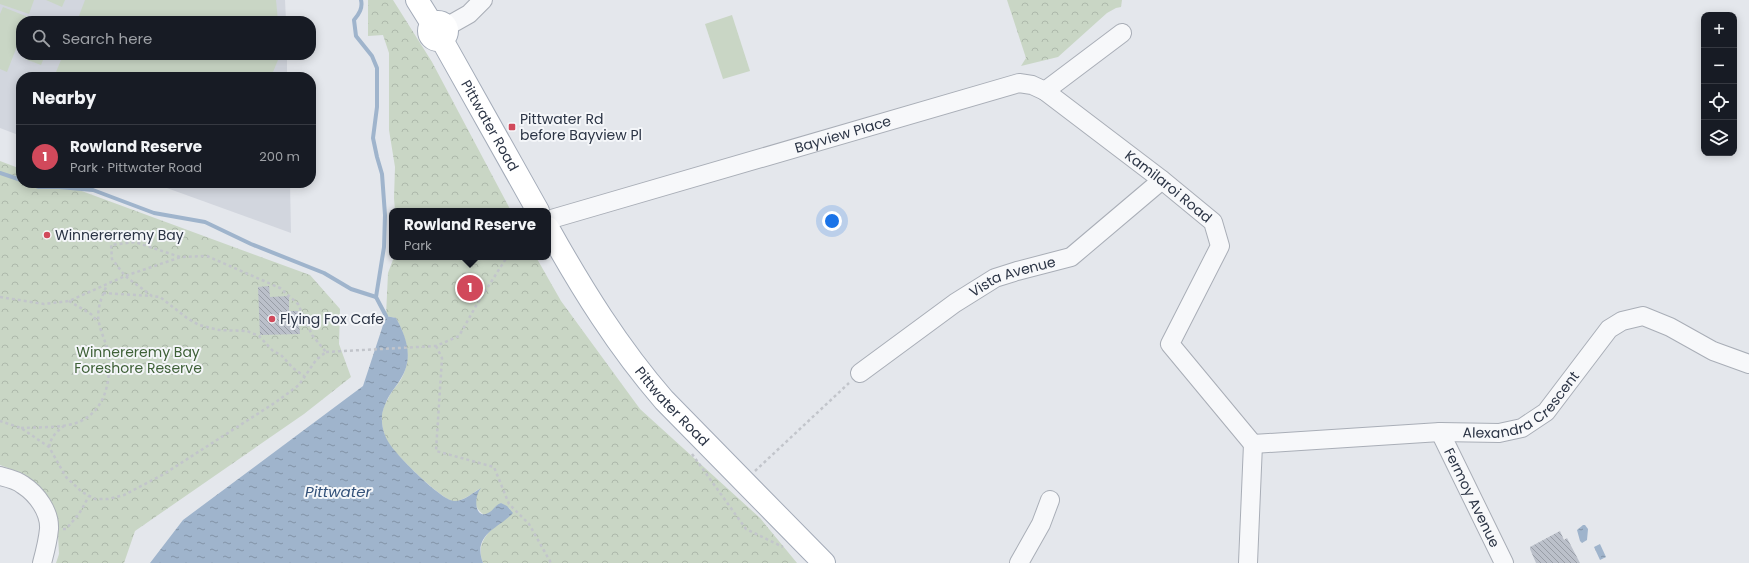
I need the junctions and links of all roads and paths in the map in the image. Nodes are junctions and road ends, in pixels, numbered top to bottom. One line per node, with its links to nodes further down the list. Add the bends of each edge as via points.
1 (417, 0): 3 (main road, Pittwater Road)
2 (483, 0): 3 (street, via 469,14)
3 (440, 30): 7 (main road, Pittwater Road)
4 (1122, 33): 5 (street)
5 (1045, 92): 6 (street, Kamilaroi Road); 8 (street, Bayview Place, via 1032,84 1019,83)
6 (1162, 180): 22 (street, Vista Avenue, via 1071,257 995,278 954,303); 28 (street, Kamilaroi Road, via 1213,222 1220,246 1170,344)
7 (536, 208)
8 (551, 219)
9 (551, 233): 31 (main road, Pittwater Road, via 582,288 631,360 664,400)
10 (180, 257): 12 (path); 12 (path, via 135,242 111,245 112,259); 20 (path, via 207,256 280,288 298,304 312,335)
11 (505, 260): 19 (path, via 459,336)
12 (125, 276): 13 (path); 15 (path)
13 (107, 285): 14 (path); 17 (path)
14 (104, 293): 15 (path); 18 (path, via 98,310)
15 (152, 296): 23 (path, via 160,297 199,324 219,330 247,331 259,336)
16 (0, 297): 17 (path, via 44,304)
17 (69, 301): 18 (path, via 91,314)
18 (98, 322): 25 (path, via 108,351 107,389 93,414 74,424)
19 (436, 346): 20 (path); 37 (path, via 442,358 436,451 494,467 509,504 529,524)
20 (326, 352): 23 (path)
21 (1749, 364): 27 (street, Alexandra Crescent, via 1713,351 1644,316 1622,321 1609,329 1546,412 1522,428 1499,433)
22 (860, 373): 31 (path)
23 (304, 376): 32 (path, via 299,385 276,402 164,474 124,495 108,499 95,499)
24 (0, 421): 26 (path)
25 (66, 425): 26 (path); 29 (path, via 57,431)
26 (21, 428): 29 (path)
27 (1440, 432): 28 (street, Alexandra Crescent); 35 (street, Fermoy Avenue)
28 (1253, 444): 40 (street)
29 (49, 447): 32 (path, via 66,477)
30 (0, 476): 34 (street, via 22,484 30,490 41,503)
31 (744, 482): 38 (main road, Pittwater Road)
32 (89, 496): 34 (path, via 79,514 66,529)
33 (1050, 500): 39 (street, via 1041,524)
34 (49, 528): 36 (street)
35 (1499, 561)
36 (42, 563)
37 (551, 563)
38 (824, 563)
39 (1019, 563)
40 (1248, 563)

